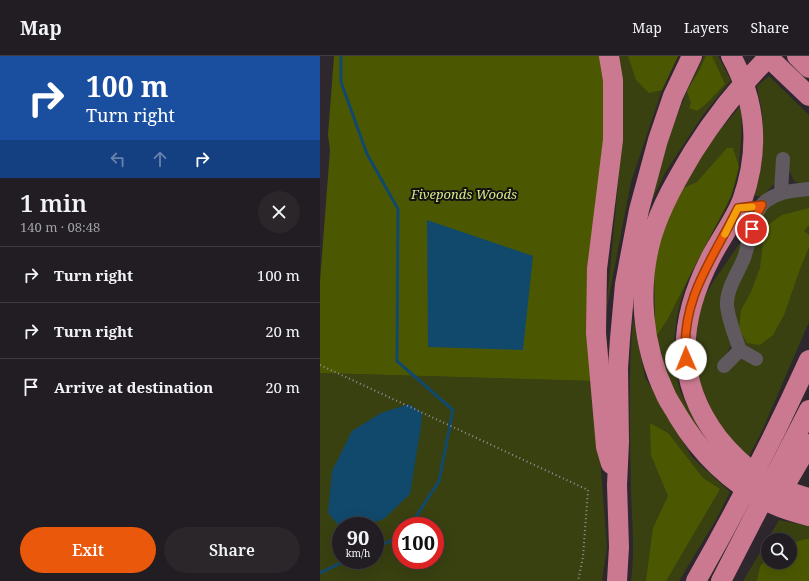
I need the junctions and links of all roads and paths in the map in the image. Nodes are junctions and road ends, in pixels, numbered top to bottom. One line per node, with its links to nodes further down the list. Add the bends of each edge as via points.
1 (609, 56): 22 (highway, via 613,80 614,140 597,269 596,333 606,447)
2 (692, 56): 14 (highway, via 673,96 639,210)
3 (732, 56): 13 (highway, via 747,91 754,130 747,184)
4 (767, 56): 8 (highway)
5 (770, 56): 14 (highway, via 740,88 684,166 652,236)
6 (797, 56): 7 (highway)
7 (809, 68)
8 (809, 96)
9 (783, 159): 11 (lane)
10 (809, 190): 11 (lane)
11 (781, 192): 12 (lane)
12 (762, 205): 13 (lane); 15 (lane, via 745,257 731,284 727,306)
13 (738, 208): 23 (highway, via 699,282 691,306 685,349 687,369 698,407 713,431)
14 (639, 256): 22 (highway, via 626,284 620,339); 23 (highway, via 648,343 665,393 689,434 725,472 747,489)
15 (740, 350): 16 (lane); 19 (lane)
16 (756, 359)
17 (809, 360): 28 (highway, via 728,524)
18 (320, 365): 26 (path, via 588,490 583,556)
19 (724, 366)
20 (809, 410): 21 (highway)
21 (801, 448): 29 (highway, via 772,510 746,534)
22 (617, 485): 27 (highway)
23 (777, 497): 24 (highway); 25 (highway)
24 (809, 498)
25 (809, 516)
26 (578, 581)
27 (617, 581)
28 (696, 581)
29 (720, 581)

